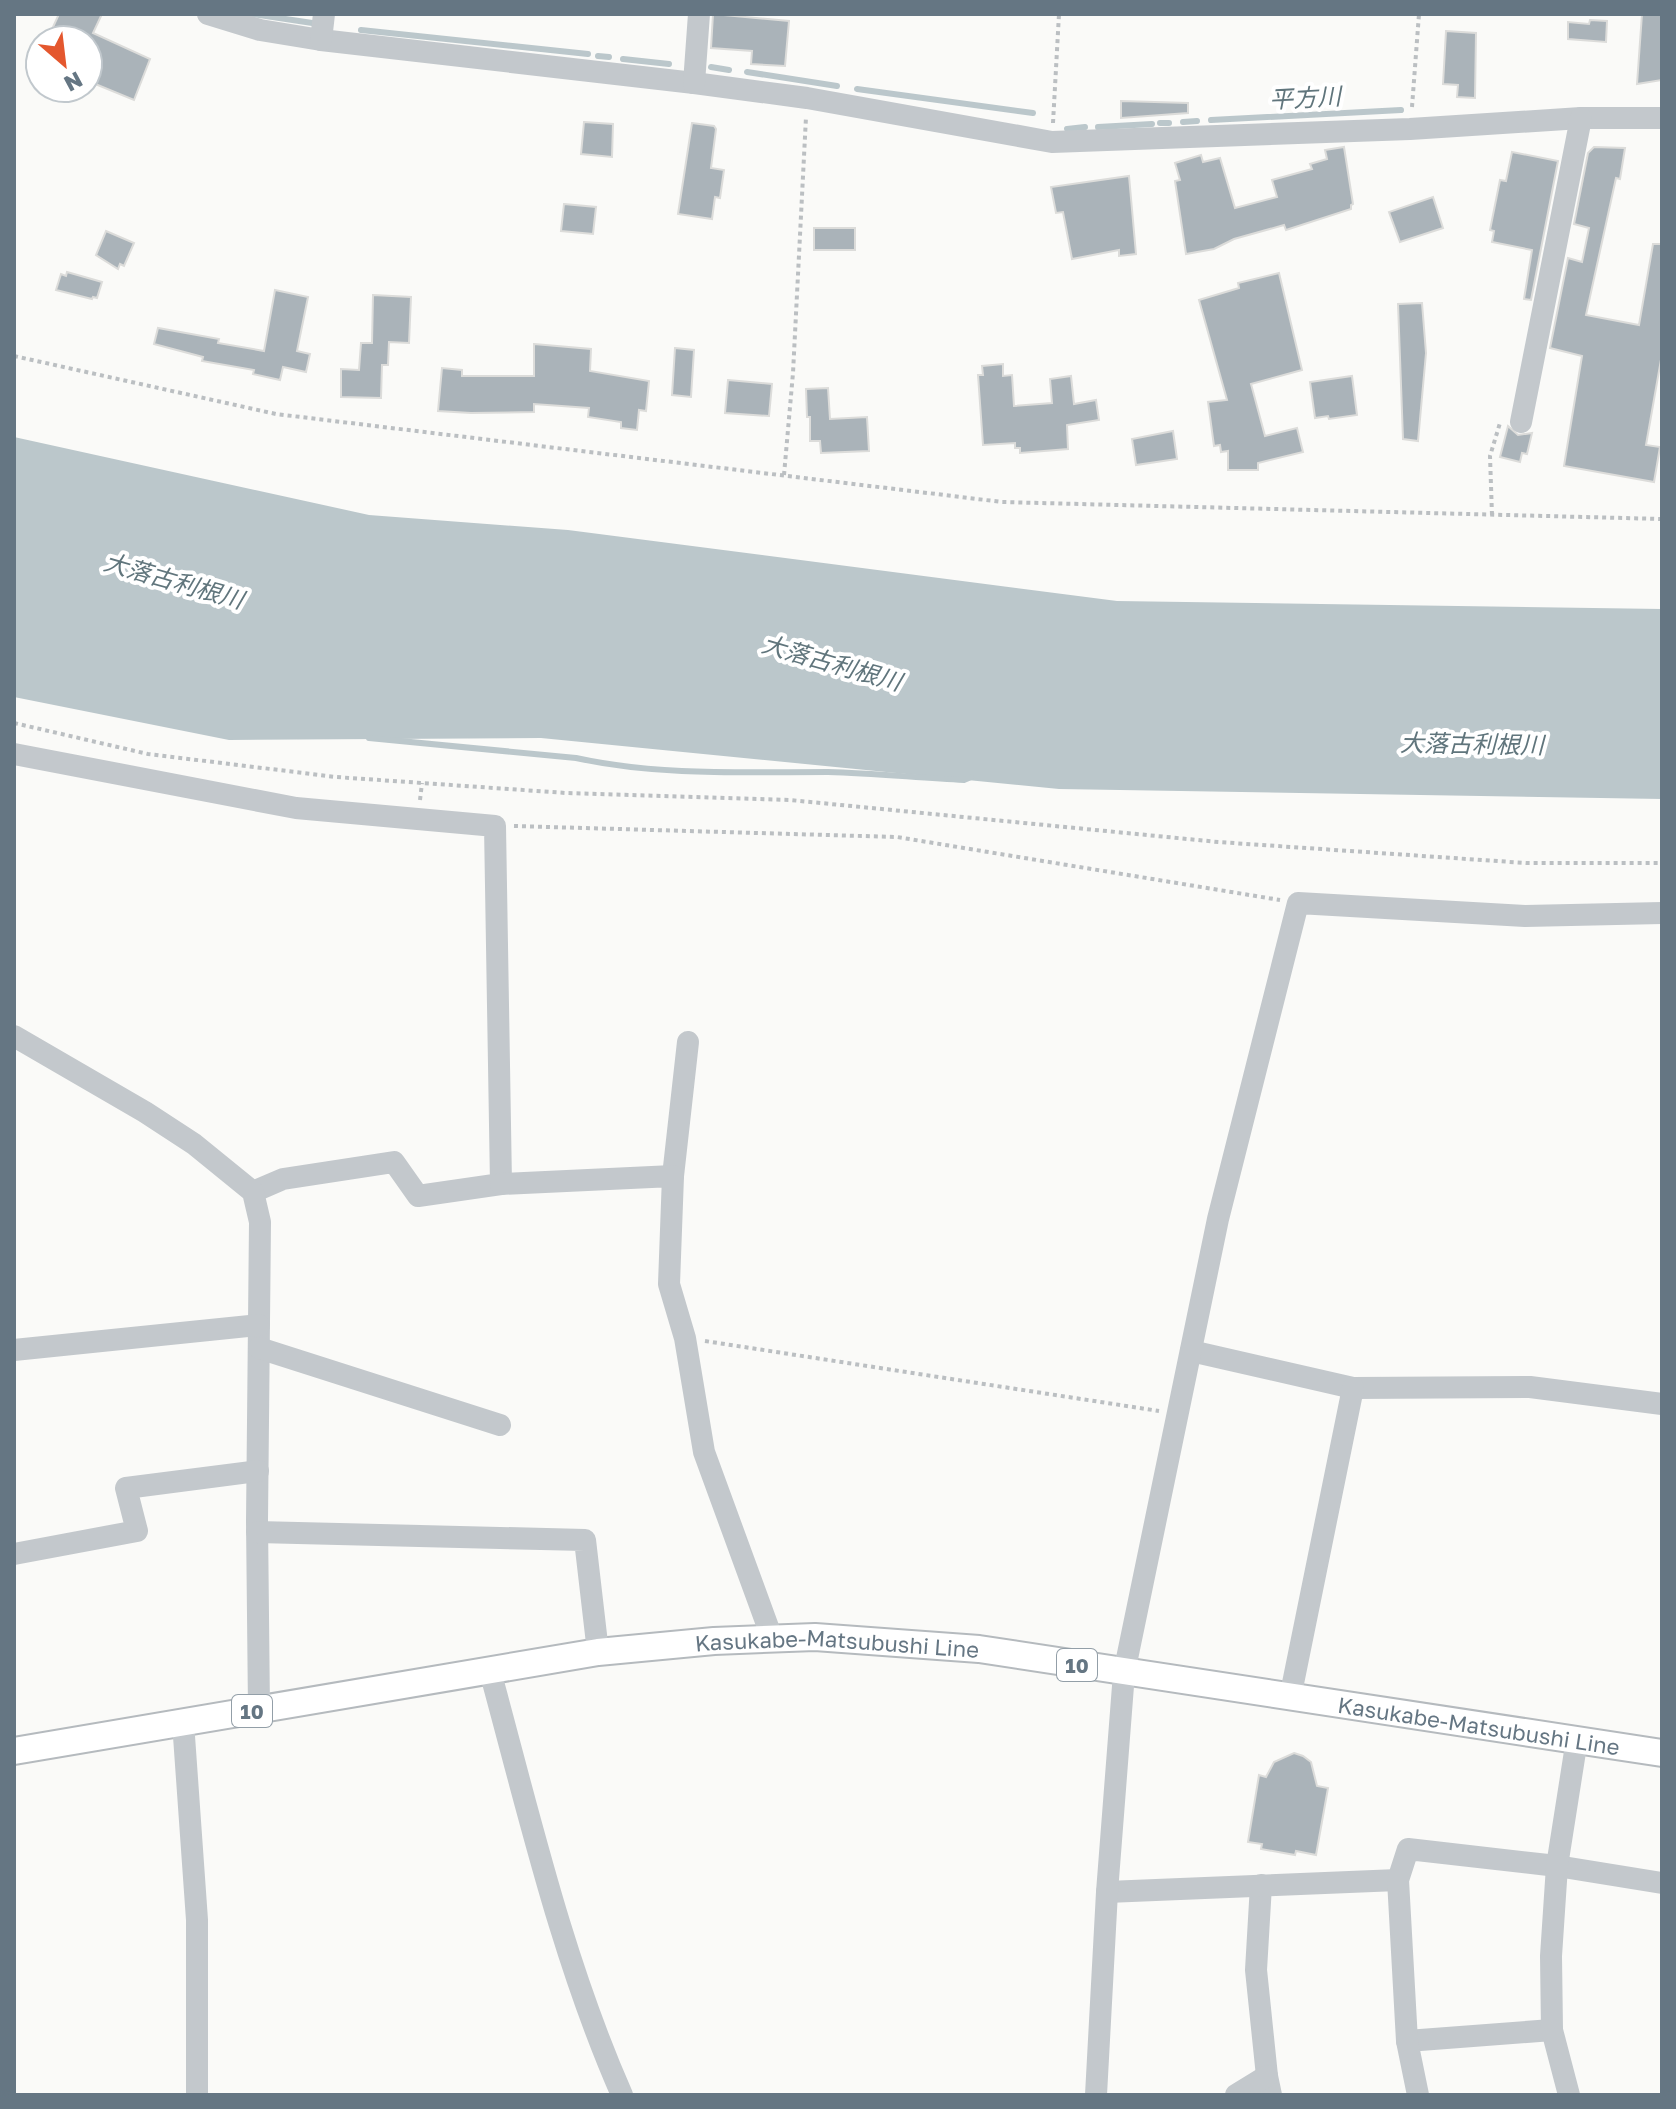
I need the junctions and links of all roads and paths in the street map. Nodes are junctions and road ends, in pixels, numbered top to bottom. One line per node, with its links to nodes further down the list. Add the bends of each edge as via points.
1 (208, 14): 6 (street)
2 (324, 14): 6 (street)
3 (699, 14): 7 (street)
4 (1059, 14): 12 (path)
5 (1419, 14): 11 (path)
6 (321, 40): 7 (street)
7 (694, 83): 8 (street)
8 (807, 98): 12 (street); 15 (path)
9 (1581, 118): 10 (street); 11 (street); 14 (street)
10 (1662, 118)
11 (1410, 129): 12 (street)
12 (1052, 142)
13 (14, 356): 15 (path, via 276,414)
14 (1522, 418): 16 (path, via 1504,412 1490,456)
15 (784, 475): 16 (path, via 1002,502)
16 (1492, 515): 17 (path)
17 (1662, 519)
18 (14, 723): 21 (path, via 148,754 336,777 566,793 790,800 1218,842 1526,863)
19 (14, 754): 20 (street, via 296,808)
20 (495, 826): 22 (path, via 897,837); 27 (street)
21 (1662, 863)
22 (1298, 903): 23 (street, via 1525,916); 32 (street, via 1218,1219)
23 (1662, 913)
24 (14, 1036): 28 (street, via 145,1112)
25 (688, 1042): 26 (street)
26 (673, 1176): 27 (street); 30 (street, via 669,1284)
27 (501, 1184): 28 (street, via 418,1196 394,1162 283,1179)
28 (253, 1192): 29 (street, via 260,1222)
29 (259, 1336): 31 (street); 36 (street); 37 (street)
30 (685, 1338): 35 (path); 40 (street, via 704,1452)
31 (14, 1350)
32 (1191, 1351): 33 (street); 35 (street)
33 (1353, 1388): 34 (street, via 1530,1387); 44 (street)
34 (1662, 1404)
35 (1177, 1414): 43 (street)
36 (500, 1425)
37 (258, 1471): 38 (street); 39 (street, via 126,1488 137,1531)
38 (257, 1532): 41 (street, via 585,1540); 45 (street)
39 (14, 1554)
40 (772, 1638): 41 (main road, Kasukabe-Matsubushi Line / 10); 43 (main road, Kasukabe-Matsubushi Line / 10, via 856,1638 979,1649)
41 (598, 1652): 42 (main road, Kasukabe-Matsubushi Line / 10)
42 (490, 1671): 45 (main road, Kasukabe-Matsubushi Line / 10); 59 (street, via 558,1922)
43 (1124, 1673): 44 (main road, Kasukabe-Matsubushi Line / 10); 54 (street)
44 (1290, 1698): 47 (main road, Kasukabe-Matsubushi Line / 10)
45 (259, 1710): 46 (main road, Kasukabe-Matsubushi Line / 10)
46 (183, 1722): 48 (main road, Kasukabe-Matsubushi Line / 10); 58 (street, via 197,1920)
47 (1577, 1739): 49 (main road, Kasukabe-Matsubushi Line / 10); 50 (street)
48 (14, 1751)
49 (1662, 1753)
50 (1557, 1866): 51 (street, via 1408,1849); 52 (street); 55 (street)
51 (1398, 1880): 53 (street); 56 (street)
52 (1662, 1883)
53 (1261, 1885): 54 (street); 57 (street, via 1256,1970)
54 (1107, 1892): 60 (street)
55 (1552, 2030): 56 (street); 63 (street)
56 (1407, 2041): 62 (street)
57 (1269, 2085): 61 (street)
58 (197, 2095)
59 (622, 2095)
60 (1096, 2095)
61 (1236, 2095)
62 (1418, 2095)
63 (1569, 2095)

